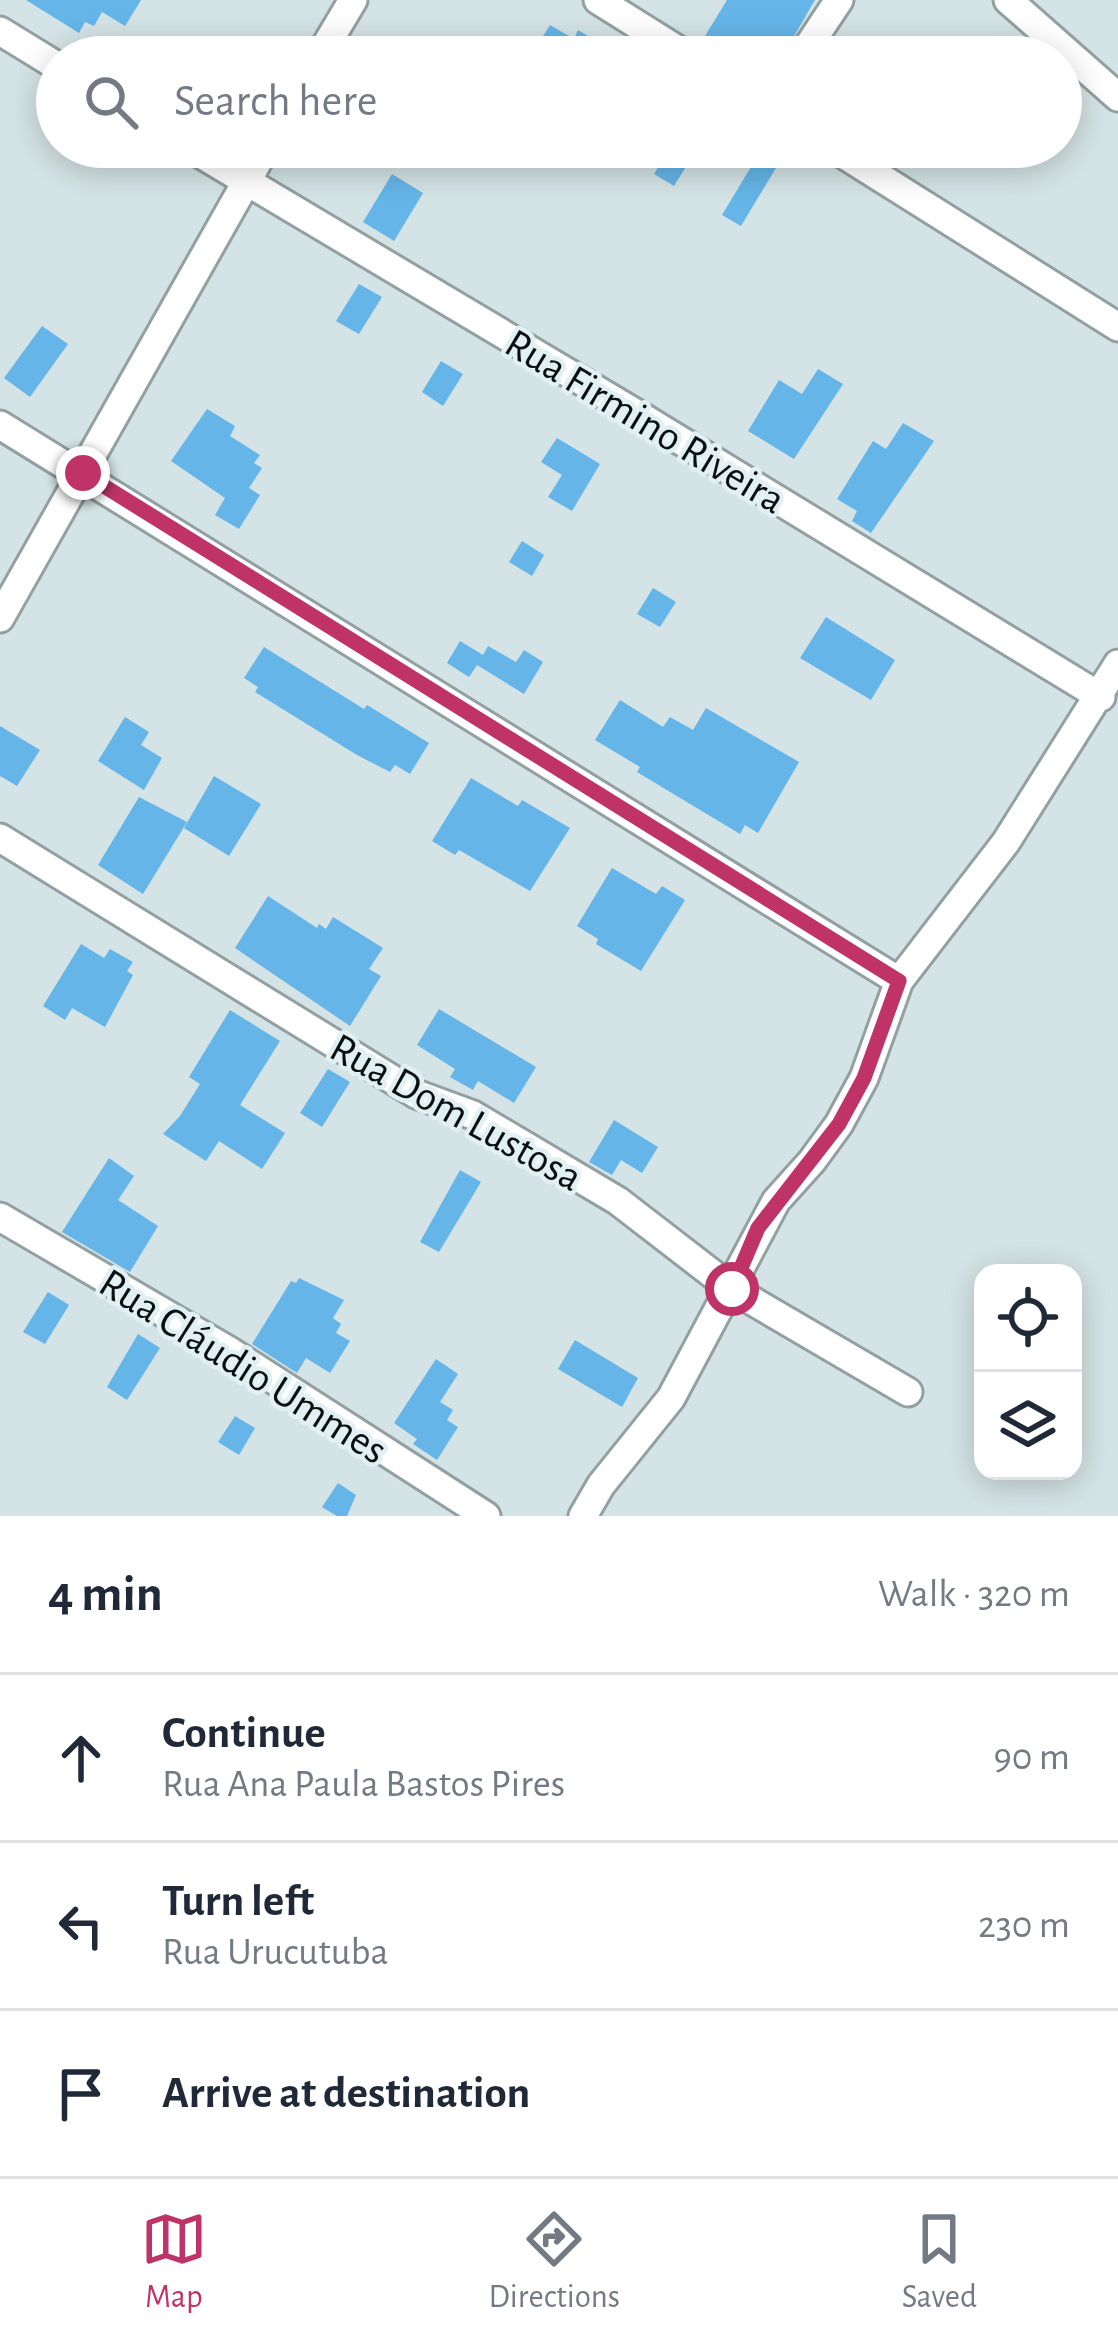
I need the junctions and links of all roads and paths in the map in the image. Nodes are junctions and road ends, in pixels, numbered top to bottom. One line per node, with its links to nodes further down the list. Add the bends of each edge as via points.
1 (353, 0): 6 (street)
2 (600, 0): 7 (street)
3 (839, 0): 8 (street)
4 (1007, 0): 9 (street)
5 (0, 31): 10 (street)
6 (332, 36)
7 (656, 36)
8 (815, 36)
9 (1048, 36)
10 (36, 53)
11 (1082, 66): 12 (street)
12 (1118, 97)
13 (223, 168): 16 (street, Rua Firmino Riveira)
14 (254, 168): 16 (street)
15 (865, 168): 17 (street)
16 (246, 182): 19 (street); 22 (street, Rua Firmino Riveira)
17 (1118, 327)
18 (0, 425): 19 (street)
19 (83, 473): 20 (street); 24 (street)
20 (0, 618)
21 (1118, 664): 22 (street)
22 (1101, 697): 24 (street, via 1006,842)
23 (0, 838): 26 (street, Rua Dom Lustosa, via 416,1094 473,1115 618,1201)
24 (899, 981): 26 (street, via 864,1078 839,1124 758,1228)
25 (0, 1217): 28 (street, Rua Cláudio Ummes, via 231,1352)
26 (732, 1289): 27 (street, Rua Dom Lustosa); 29 (street, via 671,1397)
27 (908, 1392)
28 (486, 1516)
29 (583, 1516)

